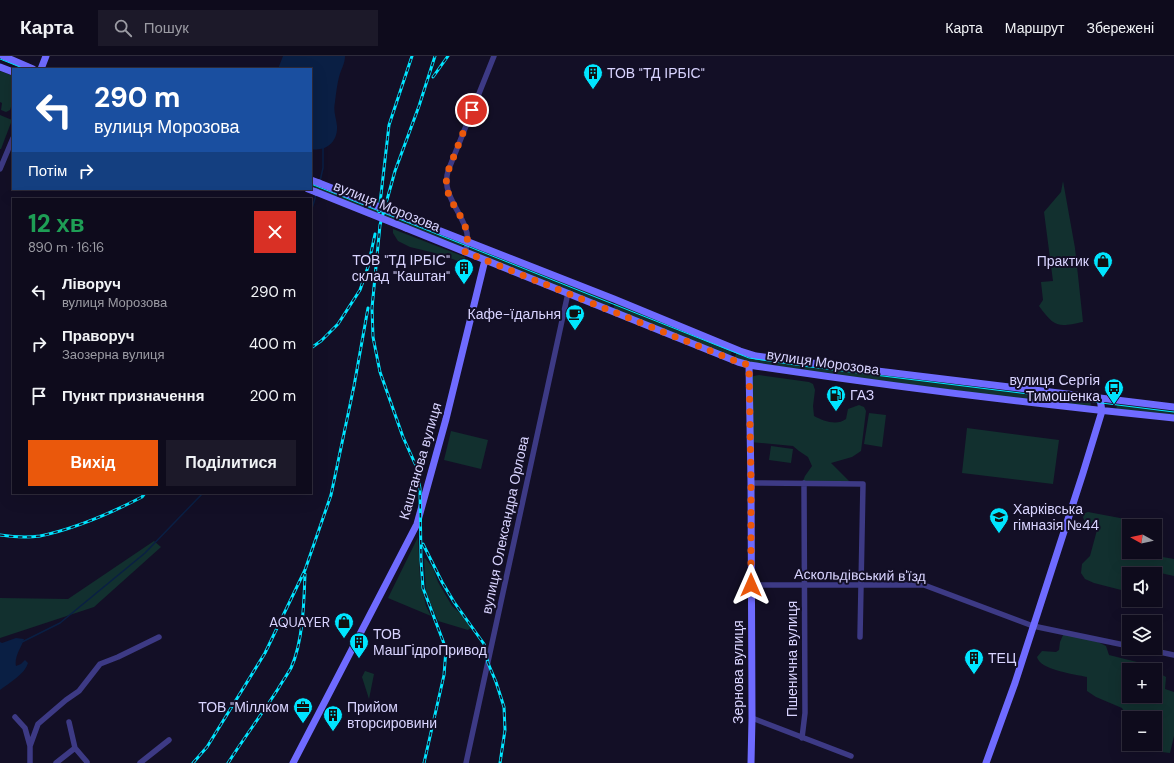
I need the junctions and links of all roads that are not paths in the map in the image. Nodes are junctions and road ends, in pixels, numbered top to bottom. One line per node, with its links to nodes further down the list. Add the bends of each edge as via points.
1 (3, 56): 5 (main road)
2 (46, 56): 6 (main road)
3 (494, 56): 12 (street, via 446,180 448,192 463,220)
4 (0, 67): 7 (main road)
5 (31, 68)
6 (41, 68)
7 (12, 72)
8 (12, 140): 9 (street)
9 (0, 169)
10 (312, 180): 12 (main road, вулиця Морозова, bridge)
11 (312, 190): 13 (main road, вулиця Морозова, bridge)
12 (468, 241): 13 (street); 16 (main road, вулиця Морозова)
13 (465, 252): 14 (main road, вулиця Морозова)
14 (485, 260): 15 (main road, вулиця Морозова); 48 (main road, Каштанова вулиця, via 417,524)
15 (568, 293): 17 (main road, вулиця Морозова); 49 (street, вулиця Олександра Орлова)
16 (614, 299): 17 (main road); 18 (main road, вулиця Морозова)
17 (610, 310): 19 (main road, вулиця Морозова)
18 (734, 349): 19 (main road); 21 (main road, вулиця Морозова, via 764,357)
19 (730, 358): 20 (main road, вулиця Морозова)
20 (749, 365): 23 (main road, вулиця Морозова); 25 (main road, Зернова вулиця)
21 (1100, 399): 22 (main road, вулиця Морозова); 23 (main road)
22 (1174, 407)
23 (1102, 411): 24 (main road, вулиця Морозова); 30 (main road)
24 (1174, 418)
25 (751, 483): 26 (street); 27 (main road, Зернова вулиця)
26 (804, 484): 28 (street, Пшенична вулиця); 29 (street, via 863,484)
27 (751, 585): 28 (street, Аскольдівський в'їзд); 37 (main road, Зернова вулиця)
28 (805, 586): 29 (street, Аскольдівський в'їзд); 39 (street, Пшенична вулиця, via 806,713)
29 (862, 586): 30 (street, Аскольдівський в'їзд, via 924,585); 32 (street)
30 (1033, 626): 33 (street, Аскольдівський в'їзд); 51 (main road)
31 (159, 637): 41 (street, via 100,664 79,690 38,724)
32 (860, 637)
33 (1122, 645)
34 (1162, 652): 35 (street)
35 (1174, 655)
36 (15, 717): 41 (street, via 25,728)
37 (752, 718): 39 (street); 50 (main road, Зернова вулиця)
38 (69, 722): 42 (street)
39 (802, 738): 43 (street)
40 (169, 740): 47 (street)
41 (30, 746): 45 (street)
42 (75, 748): 44 (street); 46 (street)
43 (851, 756)
44 (86, 762)
45 (30, 763)
46 (56, 763)
47 (140, 763)
48 (293, 763)
49 (466, 763)
50 (751, 763)
51 (986, 763)

